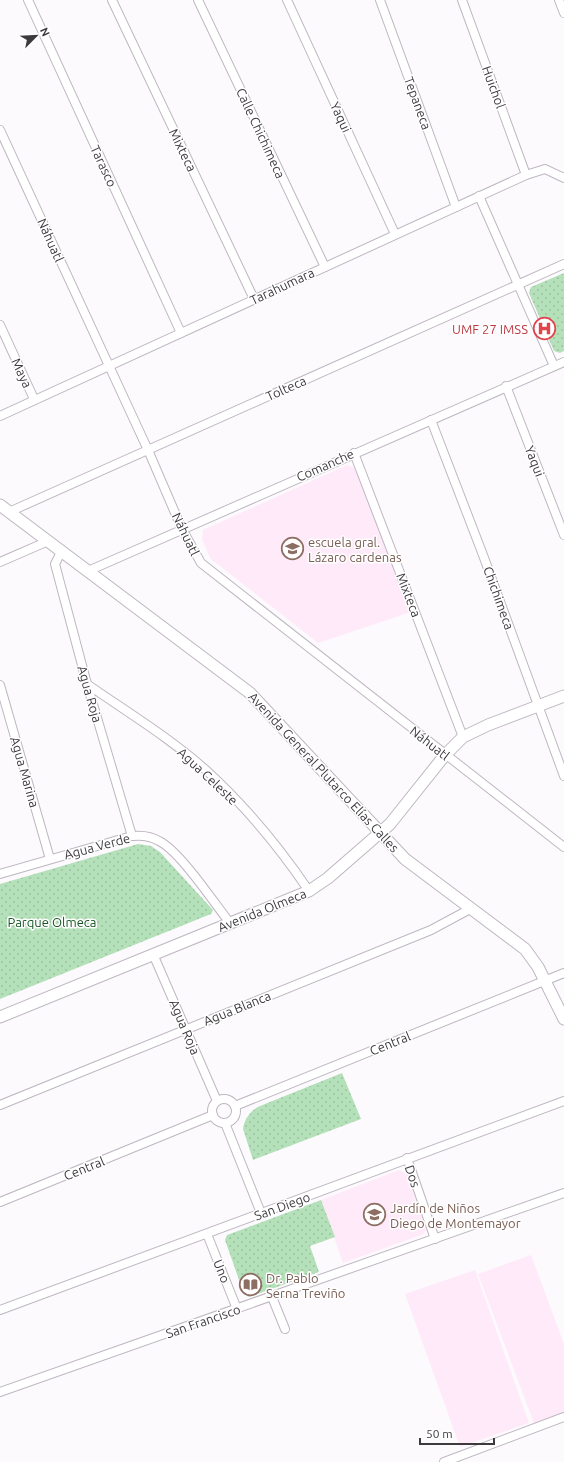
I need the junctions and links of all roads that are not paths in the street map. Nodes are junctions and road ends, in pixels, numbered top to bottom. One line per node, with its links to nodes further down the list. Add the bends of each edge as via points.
1 (28, 0): 20 (street, Tarasco)
2 (112, 0): 18 (street, Mixteca)
3 (198, 0): 16 (street, Calle Chichimeca)
4 (287, 0): 14 (street, Yaqui)
5 (462, 0): 10 (street, Huichol)
6 (559, 0): 8 (street)
7 (382, 1): 13 (street, Tepaneca)
8 (564, 13)
9 (0, 130): 23 (street, Náhuatl)
10 (526, 175): 11 (street, Tarahumara, via 545,169); 12 (street, Tarahumara)
11 (564, 178)
12 (479, 196): 13 (street, Tarahumara); 17 (street)
13 (456, 207): 14 (street, Tarahumara)
14 (395, 234): 16 (street, Tarahumara)
15 (564, 264): 17 (street, Tolteca)
16 (325, 267): 18 (street, Tarahumara)
17 (518, 285): 22 (street); 28 (street, Tolteca)
18 (254, 299): 20 (street, Tarahumara)
19 (0, 325): 25 (street, Maya)
20 (181, 332): 23 (street, Tarahumara)
21 (564, 362): 22 (street, Comanche)
22 (554, 366): 24 (street, Comanche)
23 (108, 367): 25 (street, Tarahumara); 28 (street, Náhuatl)
24 (506, 386): 27 (street, Comanche); 32 (street, Yaqui)
25 (34, 400): 26 (street, Tarahumara)
26 (0, 416)
27 (431, 420): 29 (street, Comanche); 40 (street, Chichimeca)
28 (148, 450): 30 (street, Tolteca); 31 (street, Náhuatl)
29 (354, 453): 31 (street, Comanche); 41 (street, Mixteca)
30 (4, 508): 33 (street, Avenida General Plutarco Elías Calles)
31 (182, 529): 36 (street, Comanche); 42 (street, Náhuatl, via 201,563 213,574)
32 (564, 535)
33 (46, 542): 34 (street, Avenida General Plutarco Elías Calles); 35 (street)
34 (61, 552): 36 (street, Avenida General Plutarco Elías Calles); 37 (street, Agua Roja, via 55,564)
35 (0, 562)
36 (88, 571): 44 (street, Avenida General Plutarco Elías Calles, via 250,693)
37 (86, 684): 45 (street, Agua Roja); 49 (street, Agua Celeste, via 207,771 256,823 296,871)
38 (0, 685): 47 (street, Agua Marina)
39 (564, 696): 40 (street, Avenida Olmeca)
40 (538, 706): 41 (street, Avenida Olmeca); 43 (street, Chichimeca)
41 (463, 737): 42 (street, Avenida Olmeca)
42 (445, 755): 44 (street, Avenida Olmeca, via 401,812); 46 (street, Náhuatl)
43 (564, 776)
44 (380, 834): 49 (street, Avenida Olmeca); 50 (street, Avenida General Plutarco Elías Calles, via 405,859)
45 (132, 836): 47 (street, Agua Verde); 51 (street, Agua Verde, via 150,837 169,848)
46 (564, 847)
47 (50, 858): 48 (street, Agua Verde)
48 (0, 874)
49 (309, 891): 51 (street, Avenida Olmeca)
50 (472, 908): 54 (street, Avenida General Plutarco Elías Calles, via 525,949); 57 (street, Agua Blanca, via 432,930)
51 (230, 923): 52 (street, Avenida Olmeca)
52 (153, 954): 55 (street, Avenida Olmeca); 57 (street, Agua Roja)
53 (564, 973): 54 (street, Central)
54 (545, 980): 56 (street, Avenida General Plutarco Elías Calles); 61 (street, Central)
55 (0, 1017)
56 (564, 1019)
57 (186, 1029): 58 (street, Agua Roja); 60 (street, Agua Blanca)
58 (217, 1101): 61 (street, via 226,1099); 62 (street, via 212,1109)
59 (564, 1101): 64 (street, San Diego)
60 (0, 1105)
61 (235, 1106): 63 (street, via 235,1115)
62 (212, 1115): 63 (street); 66 (street, Central)
63 (225, 1123): 67 (street)
64 (407, 1158): 67 (street, San Diego); 69 (street, Dos)
65 (564, 1193): 69 (street, San Francisco)
66 (0, 1202)
67 (261, 1214): 68 (street, San Diego)
68 (207, 1234): 71 (street, Uno); 72 (street, San Diego)
69 (435, 1239): 70 (street, San Francisco)
70 (272, 1297): 71 (street, San Francisco); 73 (street)
71 (237, 1309): 74 (street, San Francisco)
72 (0, 1310)
73 (285, 1329)
74 (0, 1392)
75 (563, 1419): 76 (street)
76 (444, 1462)

